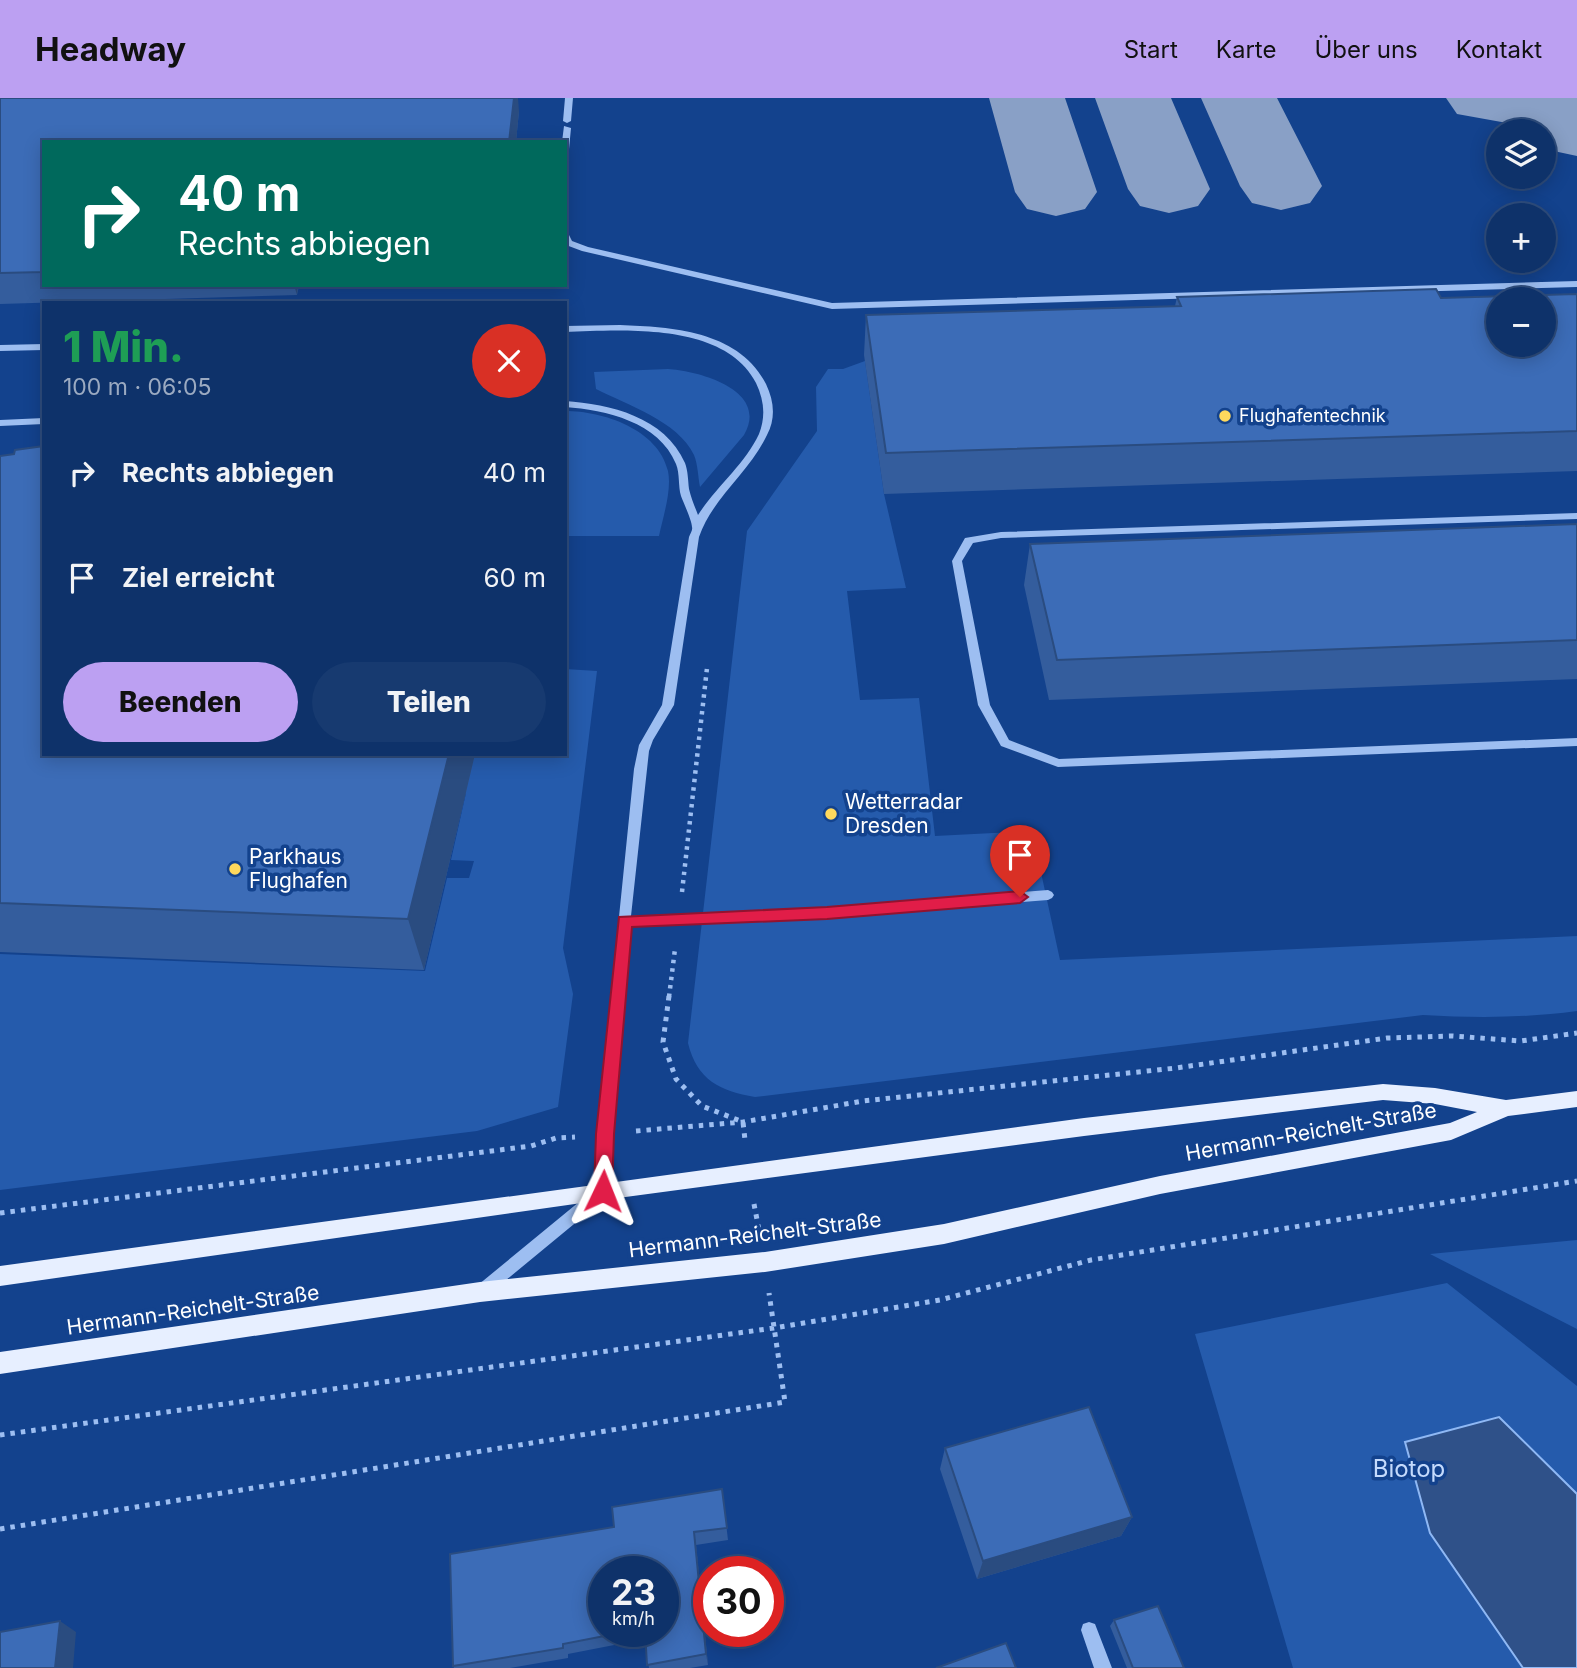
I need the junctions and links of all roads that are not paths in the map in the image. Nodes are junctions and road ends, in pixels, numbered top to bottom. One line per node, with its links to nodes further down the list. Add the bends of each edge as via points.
1 (569, 98): 2 (street)
2 (567, 125): 3 (street)
3 (566, 140)
4 (567, 239): 5 (street, via 584,249 832,306)
5 (1577, 284)
6 (567, 329): 13 (street, via 621,327 695,336 737,356 760,380 770,406 764,433)
7 (42, 346): 8 (street)
8 (0, 348)
9 (567, 404): 13 (street, via 617,412 660,436 675,450 682,466 684,491)
10 (42, 421): 11 (street)
11 (0, 423)
12 (1577, 516): 14 (street, via 1001,535 970,540 957,561 984,705 1005,743 1058,763)
13 (696, 523): 16 (street, via 667,707 643,748)
14 (1577, 742)
15 (1048, 895): 16 (street, via 827,913)
16 (625, 921): 19 (street)
17 (1577, 1099): 18 (main road, Hermann-Reichelt-Straße)
18 (1507, 1108): 19 (main road, Hermann-Reichelt-Straße, via 1383,1092); 21 (main road, Hermann-Reichelt-Straße, via 1451,1131 1160,1185 944,1234 765,1262)
19 (603, 1191): 20 (main road, Hermann-Reichelt-Straße); 21 (street)
20 (0, 1276)
21 (480, 1292): 22 (main road, Hermann-Reichelt-Straße)
22 (0, 1363)
23 (1089, 1630): 24 (street)
24 (1103, 1668)

